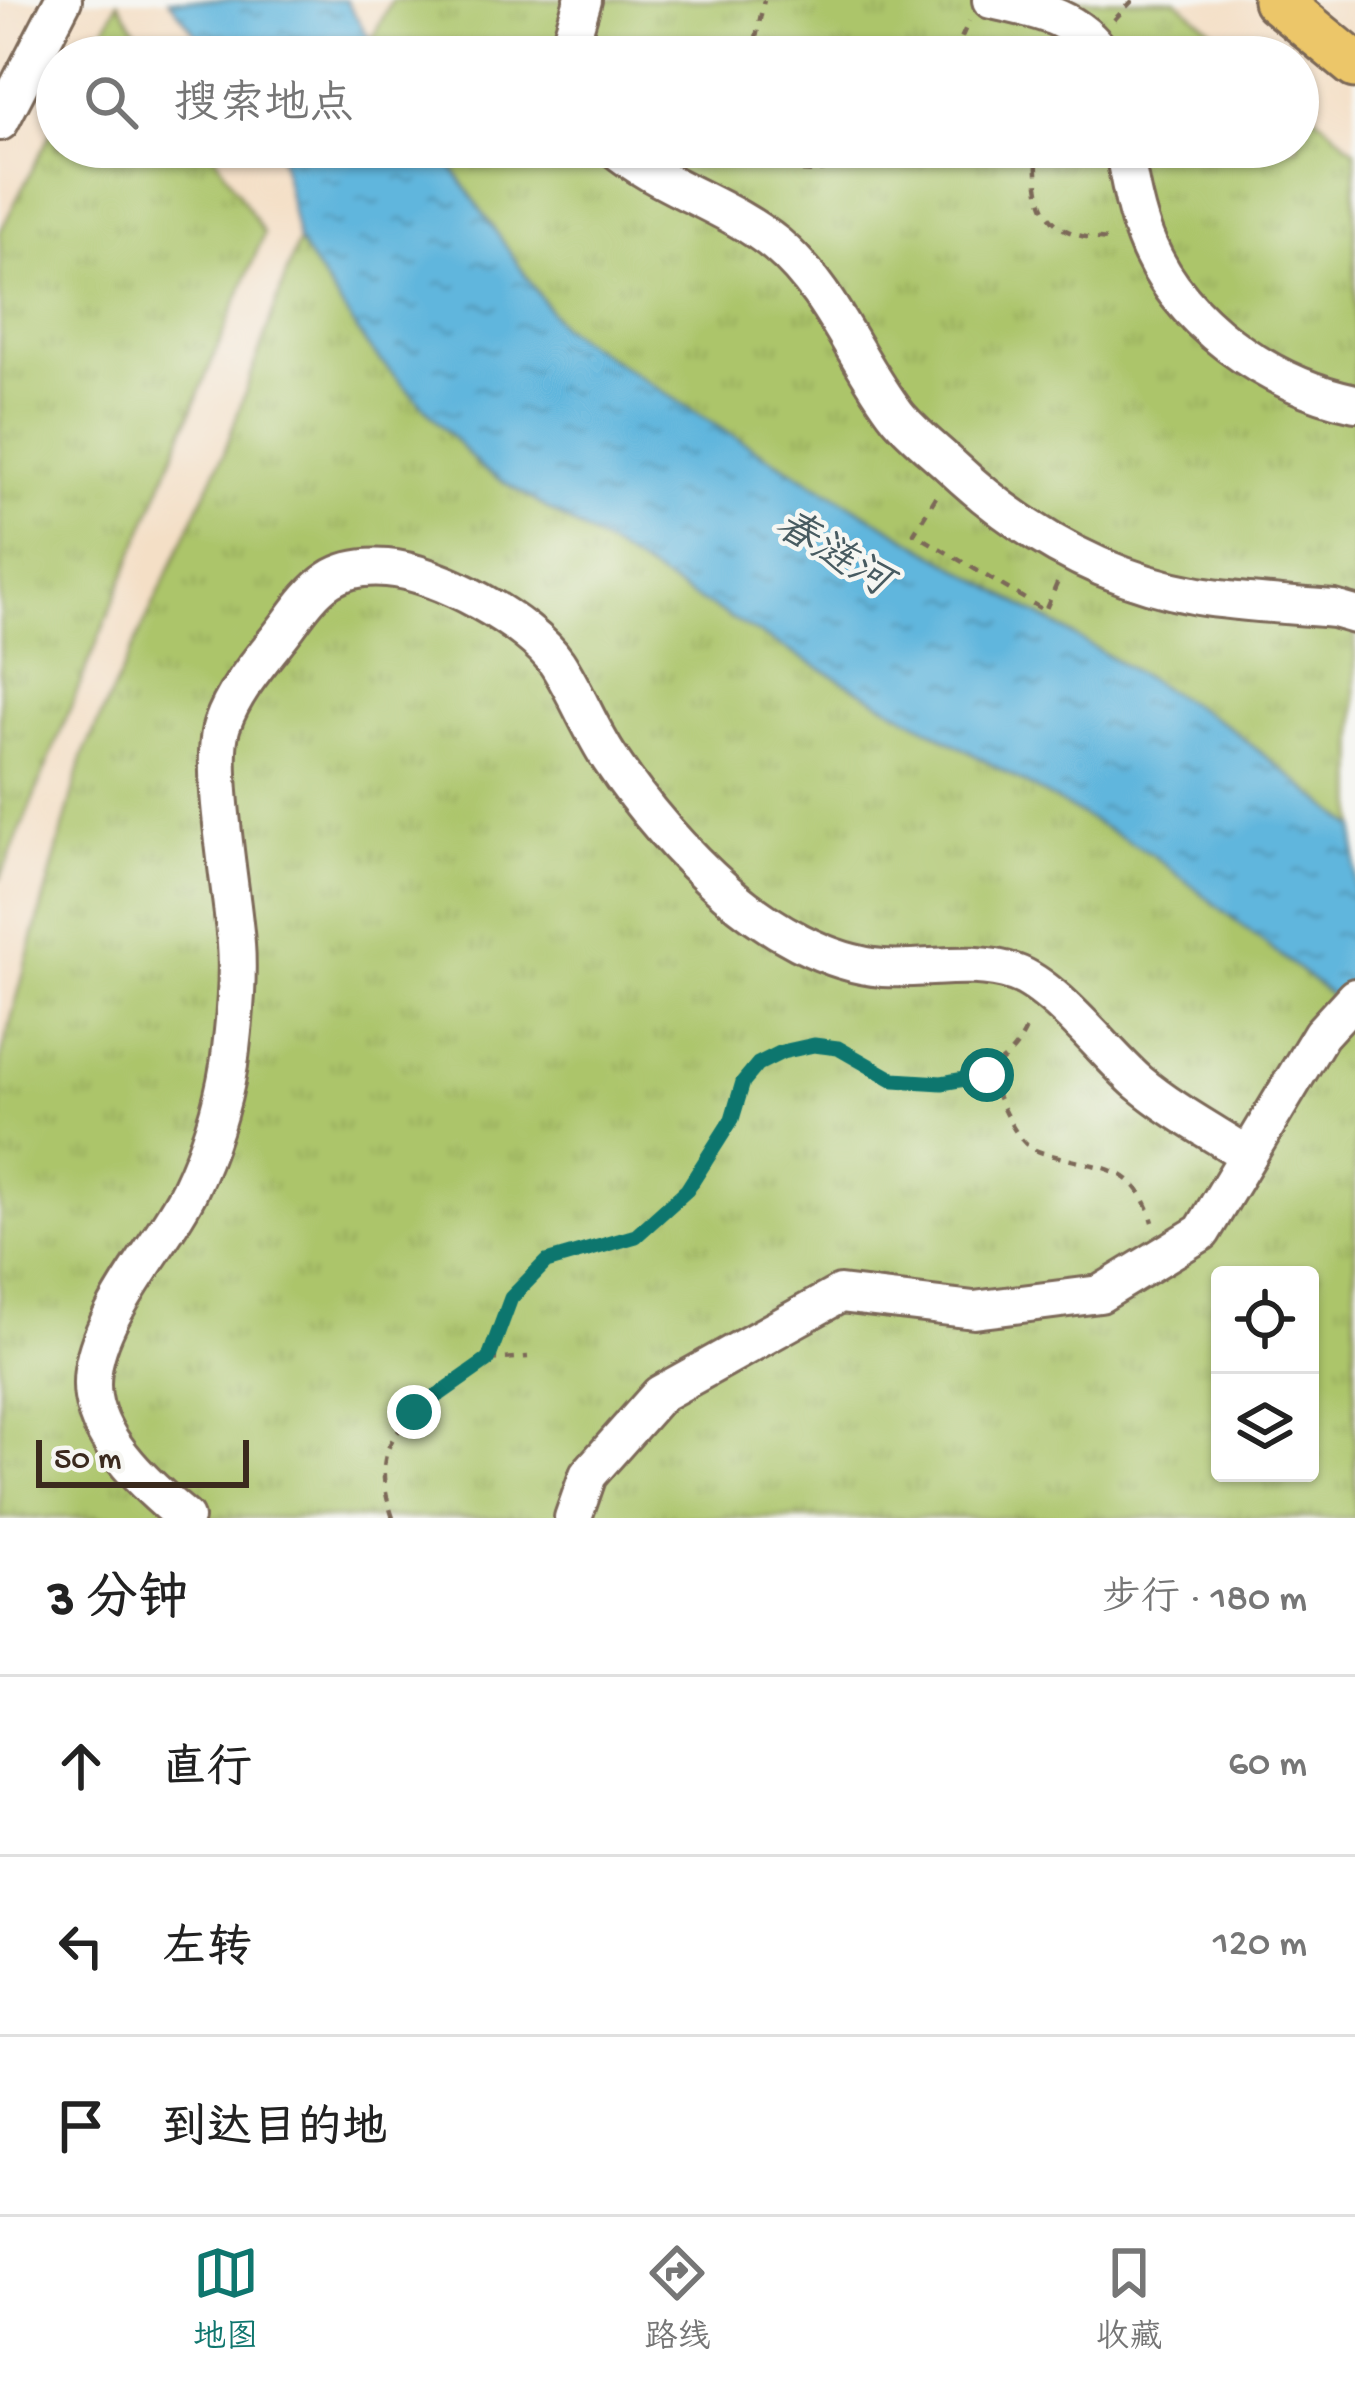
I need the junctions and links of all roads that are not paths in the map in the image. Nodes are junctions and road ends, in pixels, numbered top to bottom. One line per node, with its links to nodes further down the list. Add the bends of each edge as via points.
1 (63, 0): 5 (street)
2 (583, 0): 6 (street)
3 (1276, 0): 9 (main road)
4 (981, 9): 7 (street, via 1056,14)
5 (44, 36)
6 (572, 36)
7 (1086, 36)
8 (36, 52): 10 (street)
9 (1355, 65)
10 (0, 122)
11 (640, 168): 14 (street, via 777,246 819,290 899,417 1037,537 1111,571 1196,596)
12 (1128, 168): 13 (street, via 1145,239 1204,324 1262,367 1317,395)
13 (1355, 403)
14 (1355, 615)
15 (1349, 1004): 16 (street, via 1321,1034)
16 (1248, 1156): 17 (street, via 1142,1085 1020,974 986,966 880,968 782,931 728,894 657,822 608,757 554,658 524,630 423,574 383,567 342,572 316,586 219,731 237,952 229,1065 187,1195 98,1346 92,1396 108,1436); 18 (street, via 1202,1232 1100,1294 974,1310 841,1294 660,1394 588,1474)
17 (161, 1511)
18 (573, 1518)

